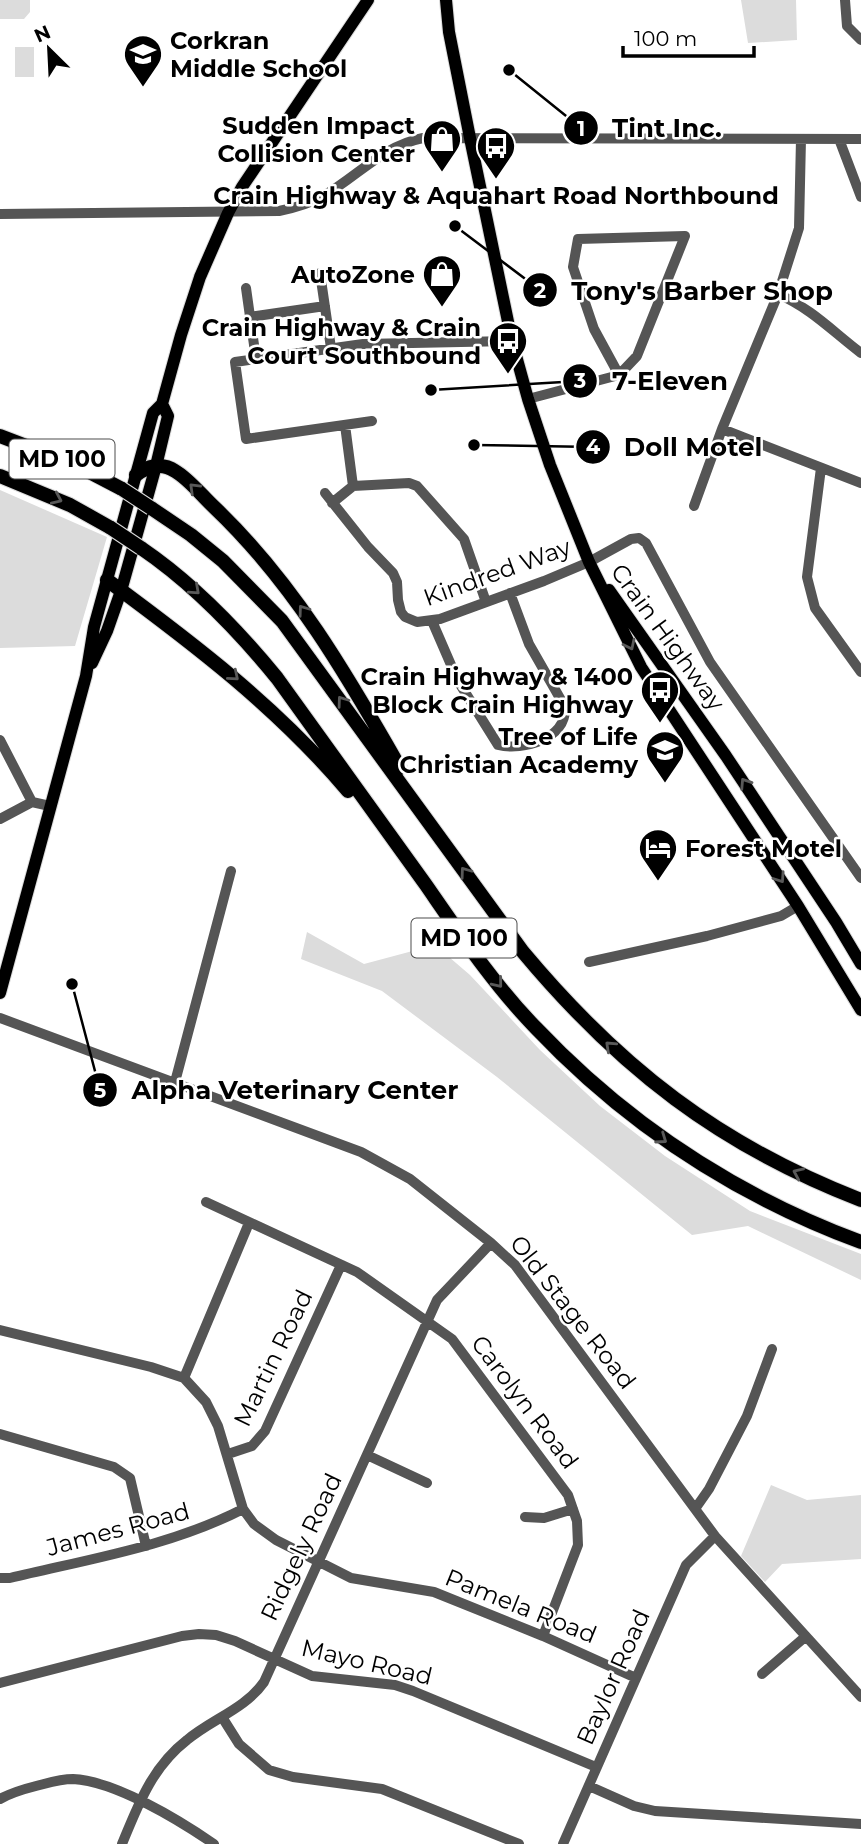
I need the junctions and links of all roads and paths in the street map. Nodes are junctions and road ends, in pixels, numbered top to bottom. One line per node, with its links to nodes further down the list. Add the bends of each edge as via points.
1 (368, 0): 10 (main road)
2 (446, 0): 5 (main road)
3 (845, 0): 4 (street, via 847,26)
4 (861, 40)
5 (470, 138): 6 (street); 10 (street, via 408,141 310,202 279,211); 17 (main road)
6 (801, 139): 7 (street); 14 (street, via 799,228)
7 (839, 139): 8 (street); 9 (street)
8 (861, 139)
9 (861, 197)
10 (228, 213): 11 (street); 23 (main road, via 195,292)
11 (0, 214)
12 (320, 273): 15 (street)
13 (246, 288): 16 (street)
14 (778, 294): 19 (street, via 819,317); 26 (street)
15 (325, 306): 16 (street); 18 (street)
16 (250, 317): 20 (street)
17 (512, 341): 18 (street); 22 (main road)
18 (331, 348): 20 (street)
19 (861, 353)
20 (256, 359): 25 (street, via 235,362 246,439)
21 (619, 375): 21 (street, via 594,329 573,267 578,239 685,236 637,356); 22 (street)
22 (528, 399): 35 (main road)
23 (162, 404): 28 (main road, via 167,416); 30 (main road, via 153,413)
24 (372, 421): 25 (street)
25 (345, 425): 33 (street)
26 (722, 429): 29 (street); 34 (street)
27 (0, 436): 47 (highway, MD 100, one-way to 27, bridge, via 282,621 223,561 122,489 76,465)
28 (156, 466): 30 (highway); 37 (main road); 47 (highway, one-way to 28, via 337,659 289,590 175,470)
29 (821, 468): 32 (street); 41 (street, via 807,577 815,608)
30 (136, 475): 36 (main road)
31 (0, 476): 51 (highway, MD 100, one-way to 51, bridge, via 111,528 191,586 250,645 284,688)
32 (861, 483)
33 (353, 486): 39 (street, via 417,486 464,539); 40 (street, Kindred Way, via 329,498 396,578 398,607 405,617)
34 (694, 506)
35 (589, 562): 38 (street, Kindred Way); 49 (street, Kindred Way, via 631,539 646,543 710,662); 50 (main road, Crain Highway, one-way to 50, via 641,667); 53 (main road, Crain Highway, one-way to 35, via 726,756)
36 (107, 580): 37 (highway); 42 (main road)
37 (121, 591): 42 (main road); 51 (highway, one-way to 51, via 212,658 279,716 346,789)
38 (510, 593): 39 (street, Kindred Way); 40 (street, via 529,644 566,716 551,734 525,747 498,745 458,681)
39 (486, 602): 40 (street, Kindred Way)
40 (432, 621)
41 (861, 672)
42 (86, 676): 45 (main road)
43 (0, 740): 44 (street)
44 (32, 802): 45 (street); 46 (street)
45 (50, 806): 54 (main road)
46 (0, 819)
47 (439, 836): 58 (highway, MD 100, one-way to 47, via 737,1141 643,1075 564,1001)
48 (231, 871): 57 (street)
49 (861, 878)
50 (798, 905): 52 (street, via 781,916); 55 (main road, Crain Highway)
51 (443, 910): 61 (highway, MD 100, one-way to 61, via 534,1027 617,1105 715,1173 772,1204)
52 (589, 962)
53 (861, 964)
54 (0, 993)
55 (861, 1010)
56 (0, 1018): 57 (street, Old Stage Road)
57 (175, 1082): 62 (street, Old Stage Road, via 360,1152 410,1179)
58 (861, 1200)
59 (206, 1202): 60 (street, Carolyn Road)
60 (250, 1223): 63 (street, Carolyn Road); 67 (street)
61 (861, 1242)
62 (491, 1243): 64 (street, Ridgely Road, via 437,1300); 74 (street, Old Stage Road, via 515,1265)
63 (341, 1265): 64 (street, Carolyn Road); 69 (street, Martin Road, via 265,1431 253,1446)
64 (426, 1322): 70 (street, Ridgely Road); 72 (street, Carolyn Road, via 452,1339 559,1481)
65 (0, 1330): 67 (street)
66 (772, 1349): 74 (street, via 747,1416)
67 (184, 1378): 69 (street, Pamela Road, via 206,1402)
68 (0, 1434): 77 (street, via 114,1467 130,1478)
69 (228, 1454): 73 (street, Pamela Road)
70 (367, 1455): 71 (street); 78 (street, Ridgely Road)
71 (427, 1483)
72 (573, 1508): 75 (street, via 544,1518); 80 (street, Carolyn Road, via 578,1545)
73 (243, 1509): 77 (street, James Road, via 211,1526); 78 (street, Pamela Road, via 264,1532)
74 (695, 1509): 76 (street, Old Stage Road)
75 (525, 1517)
76 (715, 1536): 81 (street, Old Stage Road); 84 (street, Baylor Road, via 686,1565)
77 (146, 1546): 79 (street, James Road)
78 (317, 1561): 80 (street, Pamela Road, via 351,1578 434,1592); 82 (street, Ridgely Road)
79 (0, 1578)
80 (543, 1636): 84 (street, Pamela Road)
81 (805, 1637): 83 (street); 86 (street, Old Stage Road)
82 (274, 1659): 85 (street, Mayo Road, via 235,1641 199,1634); 87 (street, Ridgely Road, via 256,1693); 88 (street, Mayo Road, via 312,1676 413,1691)
83 (762, 1674)
84 (636, 1678): 88 (street, Baylor Road)
85 (0, 1683)
86 (861, 1697)
87 (222, 1717): 91 (street, Ridgely Road, via 167,1757); 95 (street, via 239,1744 270,1770 382,1789)
88 (596, 1767): 89 (street, Baylor Road)
89 (589, 1786): 92 (street, via 655,1811); 96 (street, Baylor Road)
90 (0, 1799): 91 (street, via 71,1779 111,1788)
91 (140, 1802): 93 (street, Ridgely Road); 94 (street)
92 (861, 1824)
93 (122, 1844)
94 (214, 1844)
95 (519, 1844)
96 (563, 1844)

